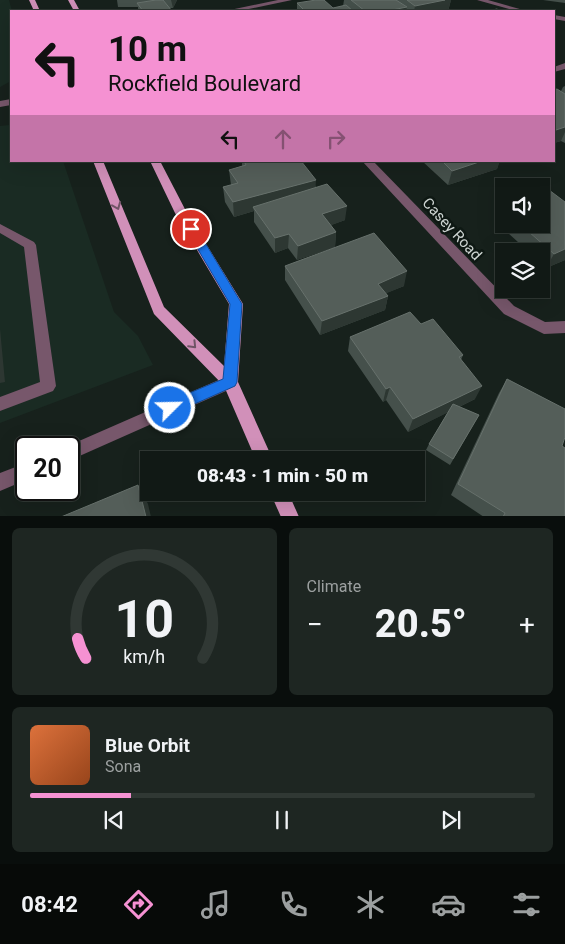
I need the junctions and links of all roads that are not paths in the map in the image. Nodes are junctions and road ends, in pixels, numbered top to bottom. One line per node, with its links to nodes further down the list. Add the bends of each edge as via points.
1 (288, 0): 3 (street)
2 (480, 0): 4 (street)
3 (234, 10)
4 (519, 10)
5 (98, 162): 10 (main road, one-way to 10, via 159,310)
6 (156, 162): 10 (main road, via 236,304)
7 (368, 162): 9 (street, Casey Road, via 509,310 544,328)
8 (0, 228): 11 (street, via 30,245 48,386)
9 (565, 328)
10 (230, 382): 12 (street); 13 (main road)
11 (0, 404)
12 (80, 447)
13 (260, 451)
14 (15, 475): 15 (street)
15 (0, 482)
16 (283, 501): 17 (main road)
17 (290, 516)

